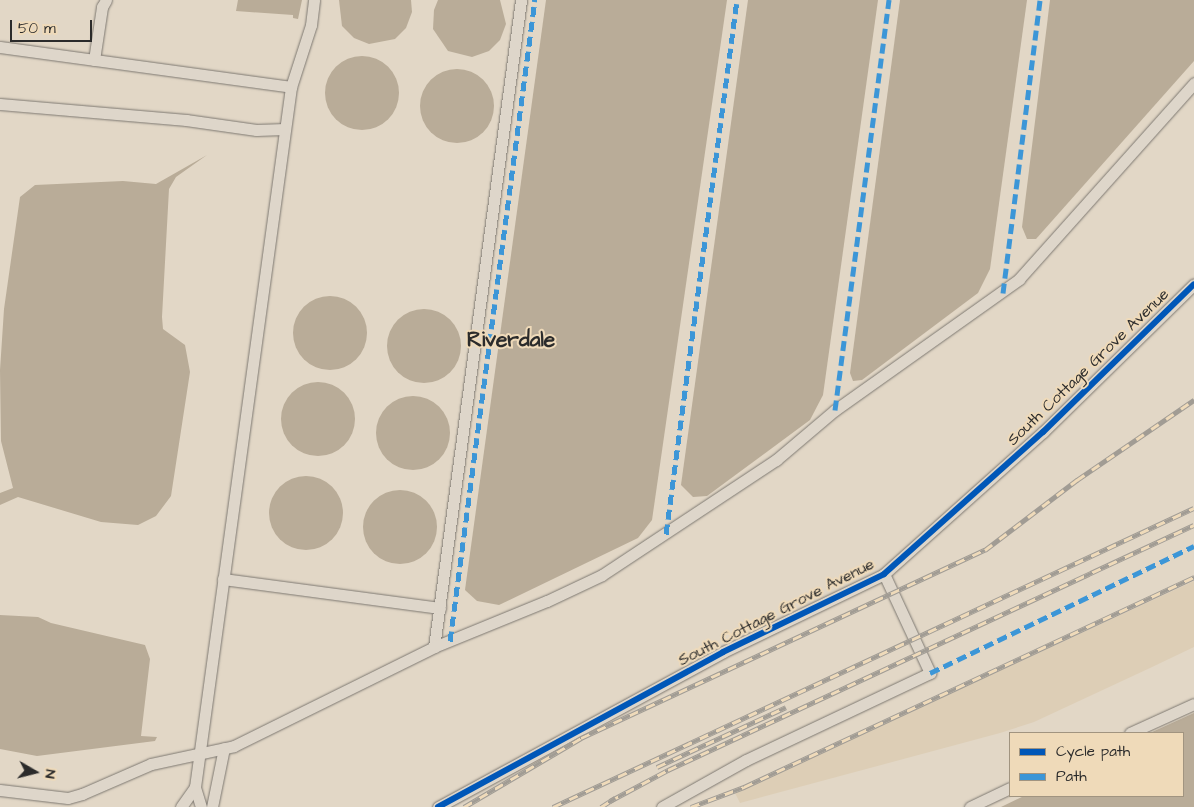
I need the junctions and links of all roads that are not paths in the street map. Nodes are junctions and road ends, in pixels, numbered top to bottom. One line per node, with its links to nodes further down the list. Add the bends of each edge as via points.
1 (106, 0): 5 (street, via 102,7)
2 (314, 0): 7 (street, via 311,25)
3 (521, 0): 13 (street)
4 (0, 47): 5 (street)
5 (94, 60): 7 (street)
6 (1194, 84): 14 (street, via 1042,254 991,302 835,410 776,460 638,554 548,601)
7 (291, 87): 9 (street)
8 (0, 104): 9 (street, via 186,120 256,130)
9 (285, 129): 12 (street)
10 (1194, 284): 11 (street, South Cottage Grove Avenue, via 1043,432)
11 (884, 574): 27 (street, South Cottage Grove Avenue, via 723,652); 28 (street, via 930,673 746,760)
12 (223, 579): 13 (street); 18 (street)
13 (440, 608): 14 (street)
14 (434, 647): 17 (street)
15 (1194, 704): 16 (street)
16 (1132, 732)
17 (224, 748): 18 (street); 19 (street)
18 (199, 754): 20 (street); 22 (street, via 151,764 68,798)
19 (219, 785): 25 (street); 26 (street)
20 (195, 786): 23 (street); 24 (street)
21 (1009, 788): 29 (street)
22 (0, 790)
23 (181, 807)
24 (201, 807)
25 (212, 807)
26 (219, 807)
27 (438, 807)
28 (662, 807)
29 (970, 807)

